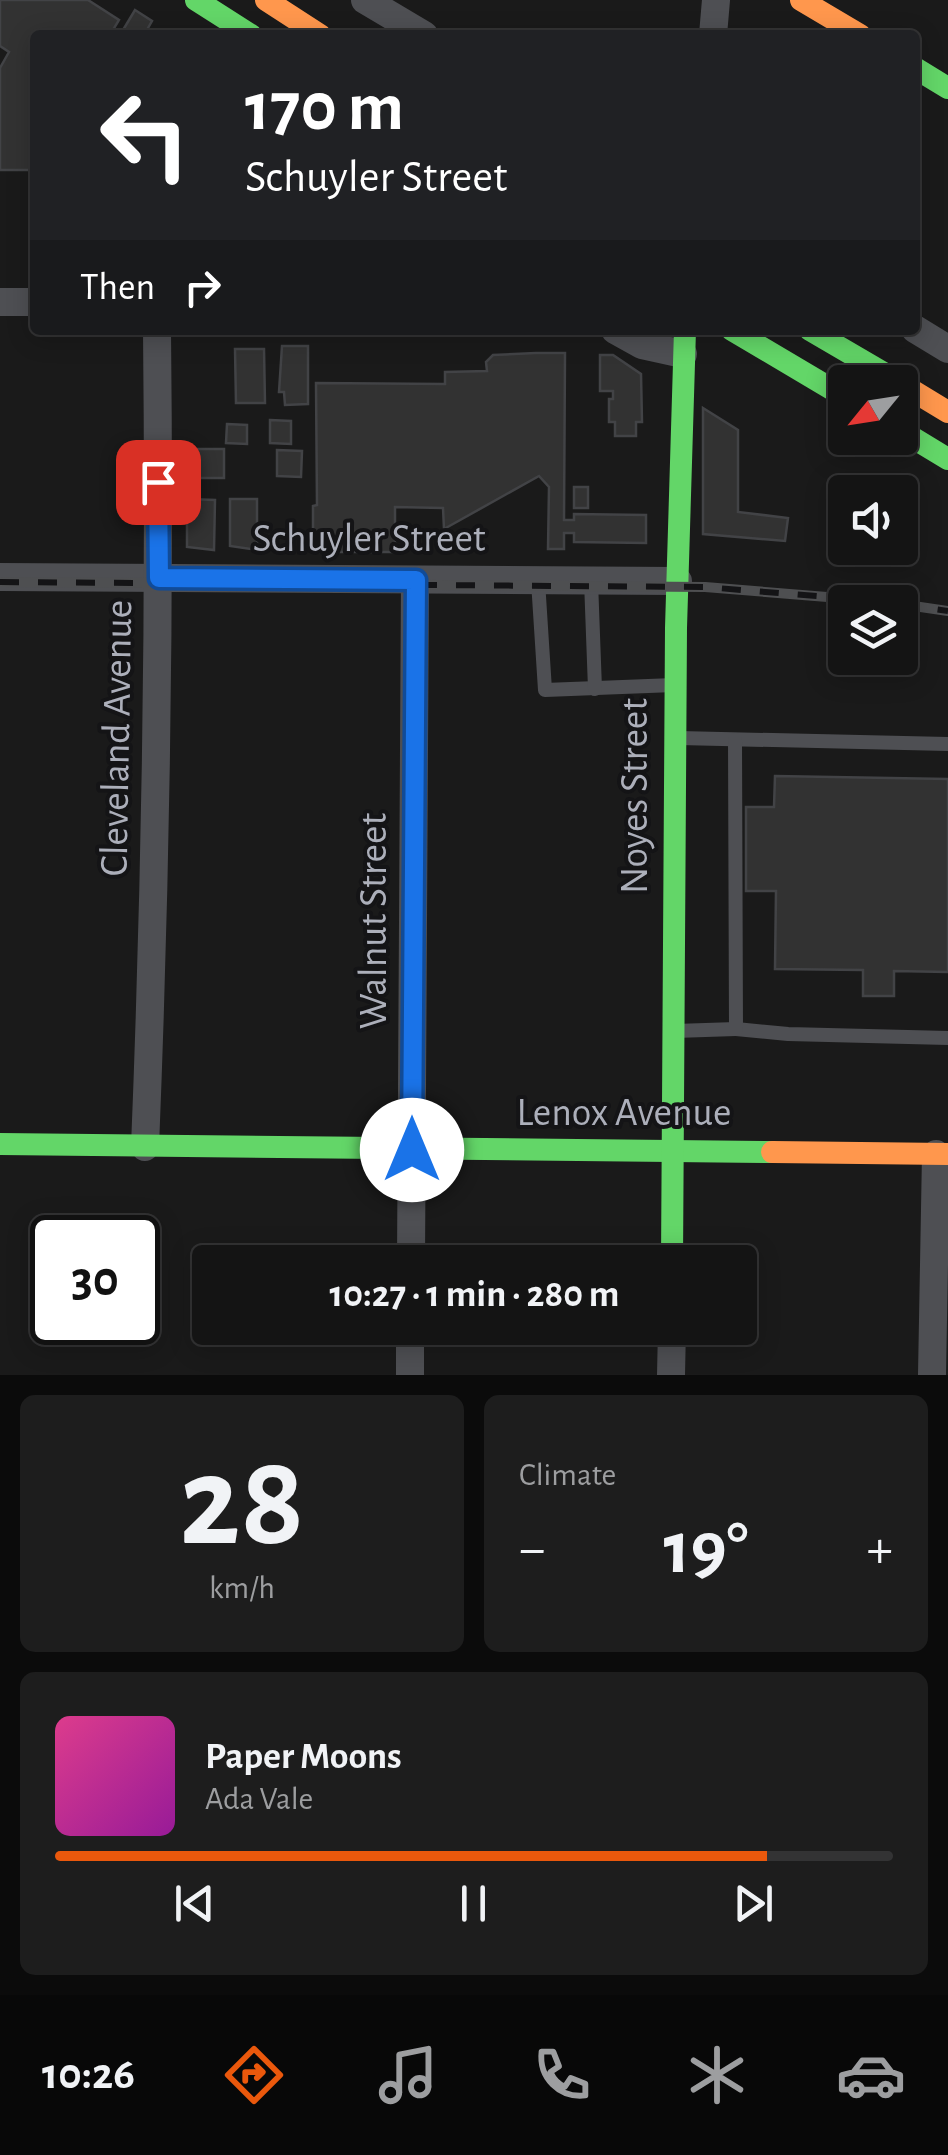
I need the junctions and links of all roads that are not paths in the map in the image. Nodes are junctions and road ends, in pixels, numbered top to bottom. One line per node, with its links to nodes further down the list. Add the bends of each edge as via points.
1 (196, 0): 6 (main road)
2 (266, 0): 7 (main road)
3 (365, 0): 8 (street)
4 (716, 0): 9 (street)
5 (801, 0): 10 (main road)
6 (242, 30)
7 (312, 30)
8 (416, 30)
9 (713, 30)
10 (852, 30)
11 (920, 71): 12 (main road)
12 (948, 88)
13 (0, 302): 14 (street)
14 (30, 302)
15 (920, 332): 21 (street)
16 (156, 335): 29 (street, Cleveland Avenue)
17 (624, 335): 20 (street, via 642,345)
18 (740, 335): 23 (main road)
19 (818, 335): 22 (main road)
20 (684, 342): 33 (main road, Noyes Street)
21 (948, 348)
22 (869, 365)
23 (828, 388)
24 (918, 394): 25 (main road)
25 (948, 412)
26 (918, 441): 27 (main road)
27 (948, 459)
28 (0, 577): 29 (street, Schuyler Street)
29 (159, 578): 30 (street, Schuyler Street); 43 (street, Cleveland Avenue)
30 (416, 580): 31 (street, Schuyler Street); 44 (street, Walnut Street)
31 (538, 580): 32 (street, Schuyler Street); 35 (lane, via 544,690)
32 (590, 581): 33 (street, Schuyler Street); 35 (lane)
33 (678, 582): 34 (main road, Noyes Street)
34 (676, 685): 35 (lane); 36 (main road, Noyes Street)
35 (595, 689)
36 (676, 738): 37 (lane); 40 (main road, Noyes Street)
37 (735, 740): 38 (lane); 39 (lane)
38 (948, 744)
39 (736, 1029): 40 (lane); 41 (lane)
40 (674, 1032): 45 (main road, Noyes Street)
41 (948, 1038)
42 (0, 1144): 43 (main road, Lenox Avenue)
43 (146, 1147): 44 (main road, Lenox Avenue)
44 (412, 1150): 45 (main road, Lenox Avenue); 47 (street, Walnut Street)
45 (673, 1150): 46 (main road, Lenox Avenue); 48 (main road, Noyes Street)
46 (942, 1154): 53 (street)
47 (411, 1245)
48 (672, 1245)
49 (410, 1345): 51 (street)
50 (672, 1345): 52 (street)
51 (410, 1375)
52 (671, 1375)
53 (932, 1375)

